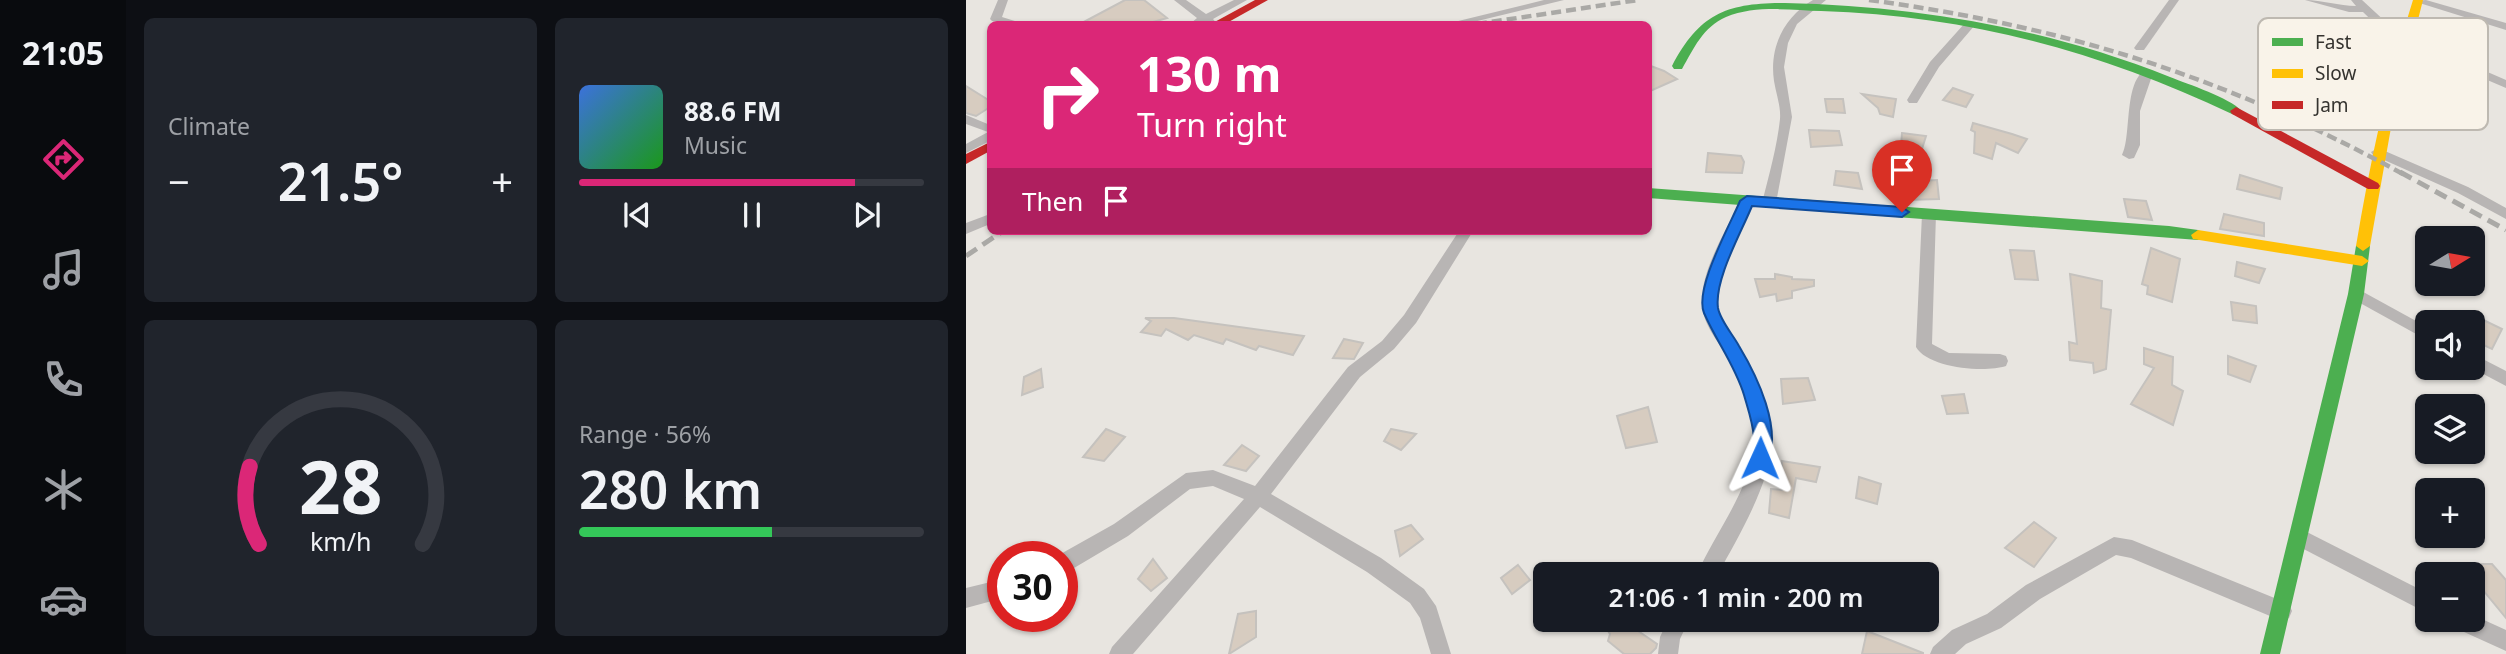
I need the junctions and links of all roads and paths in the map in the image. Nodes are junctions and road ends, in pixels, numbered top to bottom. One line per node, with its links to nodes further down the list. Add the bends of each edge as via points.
1 (1003, 0): 14 (street, via 996,19)
2 (1179, 0): 15 (street)
3 (1242, 0): 16 (street)
4 (1264, 0): 17 (street)
5 (1559, 0): 18 (street)
6 (2174, 0): 22 (street)
7 (2310, 0): 11 (street)
8 (2356, 0): 11 (street)
9 (2415, 2): 13 (street)
10 (1815, 3): 20 (street); 23 (street, via 1718,17 1696,36); 42 (street, via 1789,25 1784,37 1779,77 1786,117)
11 (2366, 9): 12 (street)
12 (2376, 18)
13 (2473, 18)
14 (1003, 21)
15 (1205, 21)
16 (1210, 21)
17 (1212, 21)
18 (1465, 21)
19 (2488, 22): 21 (street)
20 (1969, 25): 24 (street, via 2078,49); 27 (street, via 1934,65)
21 (2506, 27)
22 (2140, 48)
23 (1678, 66)
24 (2147, 73): 29 (street); 37 (street, via 2135,107 2136,142)
25 (2488, 77): 26 (street)
26 (2506, 84)
27 (1913, 100)
28 (966, 119): 30 (street)
29 (2258, 122)
30 (987, 128)
31 (2272, 130): 39 (street)
32 (2383, 130): 36 (street)
33 (987, 138): 35 (street)
34 (987, 148): 38 (street)
35 (966, 149)
36 (2378, 152): 39 (street); 44 (street)
37 (2129, 155)
38 (966, 160)
39 (2373, 186): 48 (street)
40 (1652, 193): 41 (street)
41 (1747, 201): 42 (street); 57 (street, via 1713,282 1710,310 1750,387 1763,442 1748,492)
42 (1769, 202): 43 (street)
43 (1929, 214): 48 (street, via 2169,231); 51 (street, via 1924,347 1950,358)
44 (2506, 214)
45 (987, 220): 46 (street)
46 (966, 229)
47 (1463, 235): 54 (street, via 1410,319 1388,345 1354,372)
48 (2362, 261): 49 (street)
49 (2356, 294): 50 (street); 55 (street)
50 (2415, 327)
51 (2000, 361)
52 (2485, 367): 53 (street)
53 (2506, 379)
54 (1258, 496): 56 (street, via 1213,478 1185,481 1121,530); 65 (street); 66 (street, via 1418,596 1429,613)
55 (2299, 537): 59 (street); 61 (street)
56 (1078, 555)
57 (1713, 562)
58 (987, 592): 60 (street)
59 (2415, 597)
60 (966, 598)
61 (2282, 611): 68 (street, via 2132,549 2114,546 2033,592 1994,621 1959,637); 69 (street)
62 (2485, 631): 64 (street)
63 (1673, 632): 67 (street)
64 (2506, 641)
65 (1119, 654)
66 (1441, 654)
67 (1668, 654)
68 (1940, 654)
69 (2270, 654)

